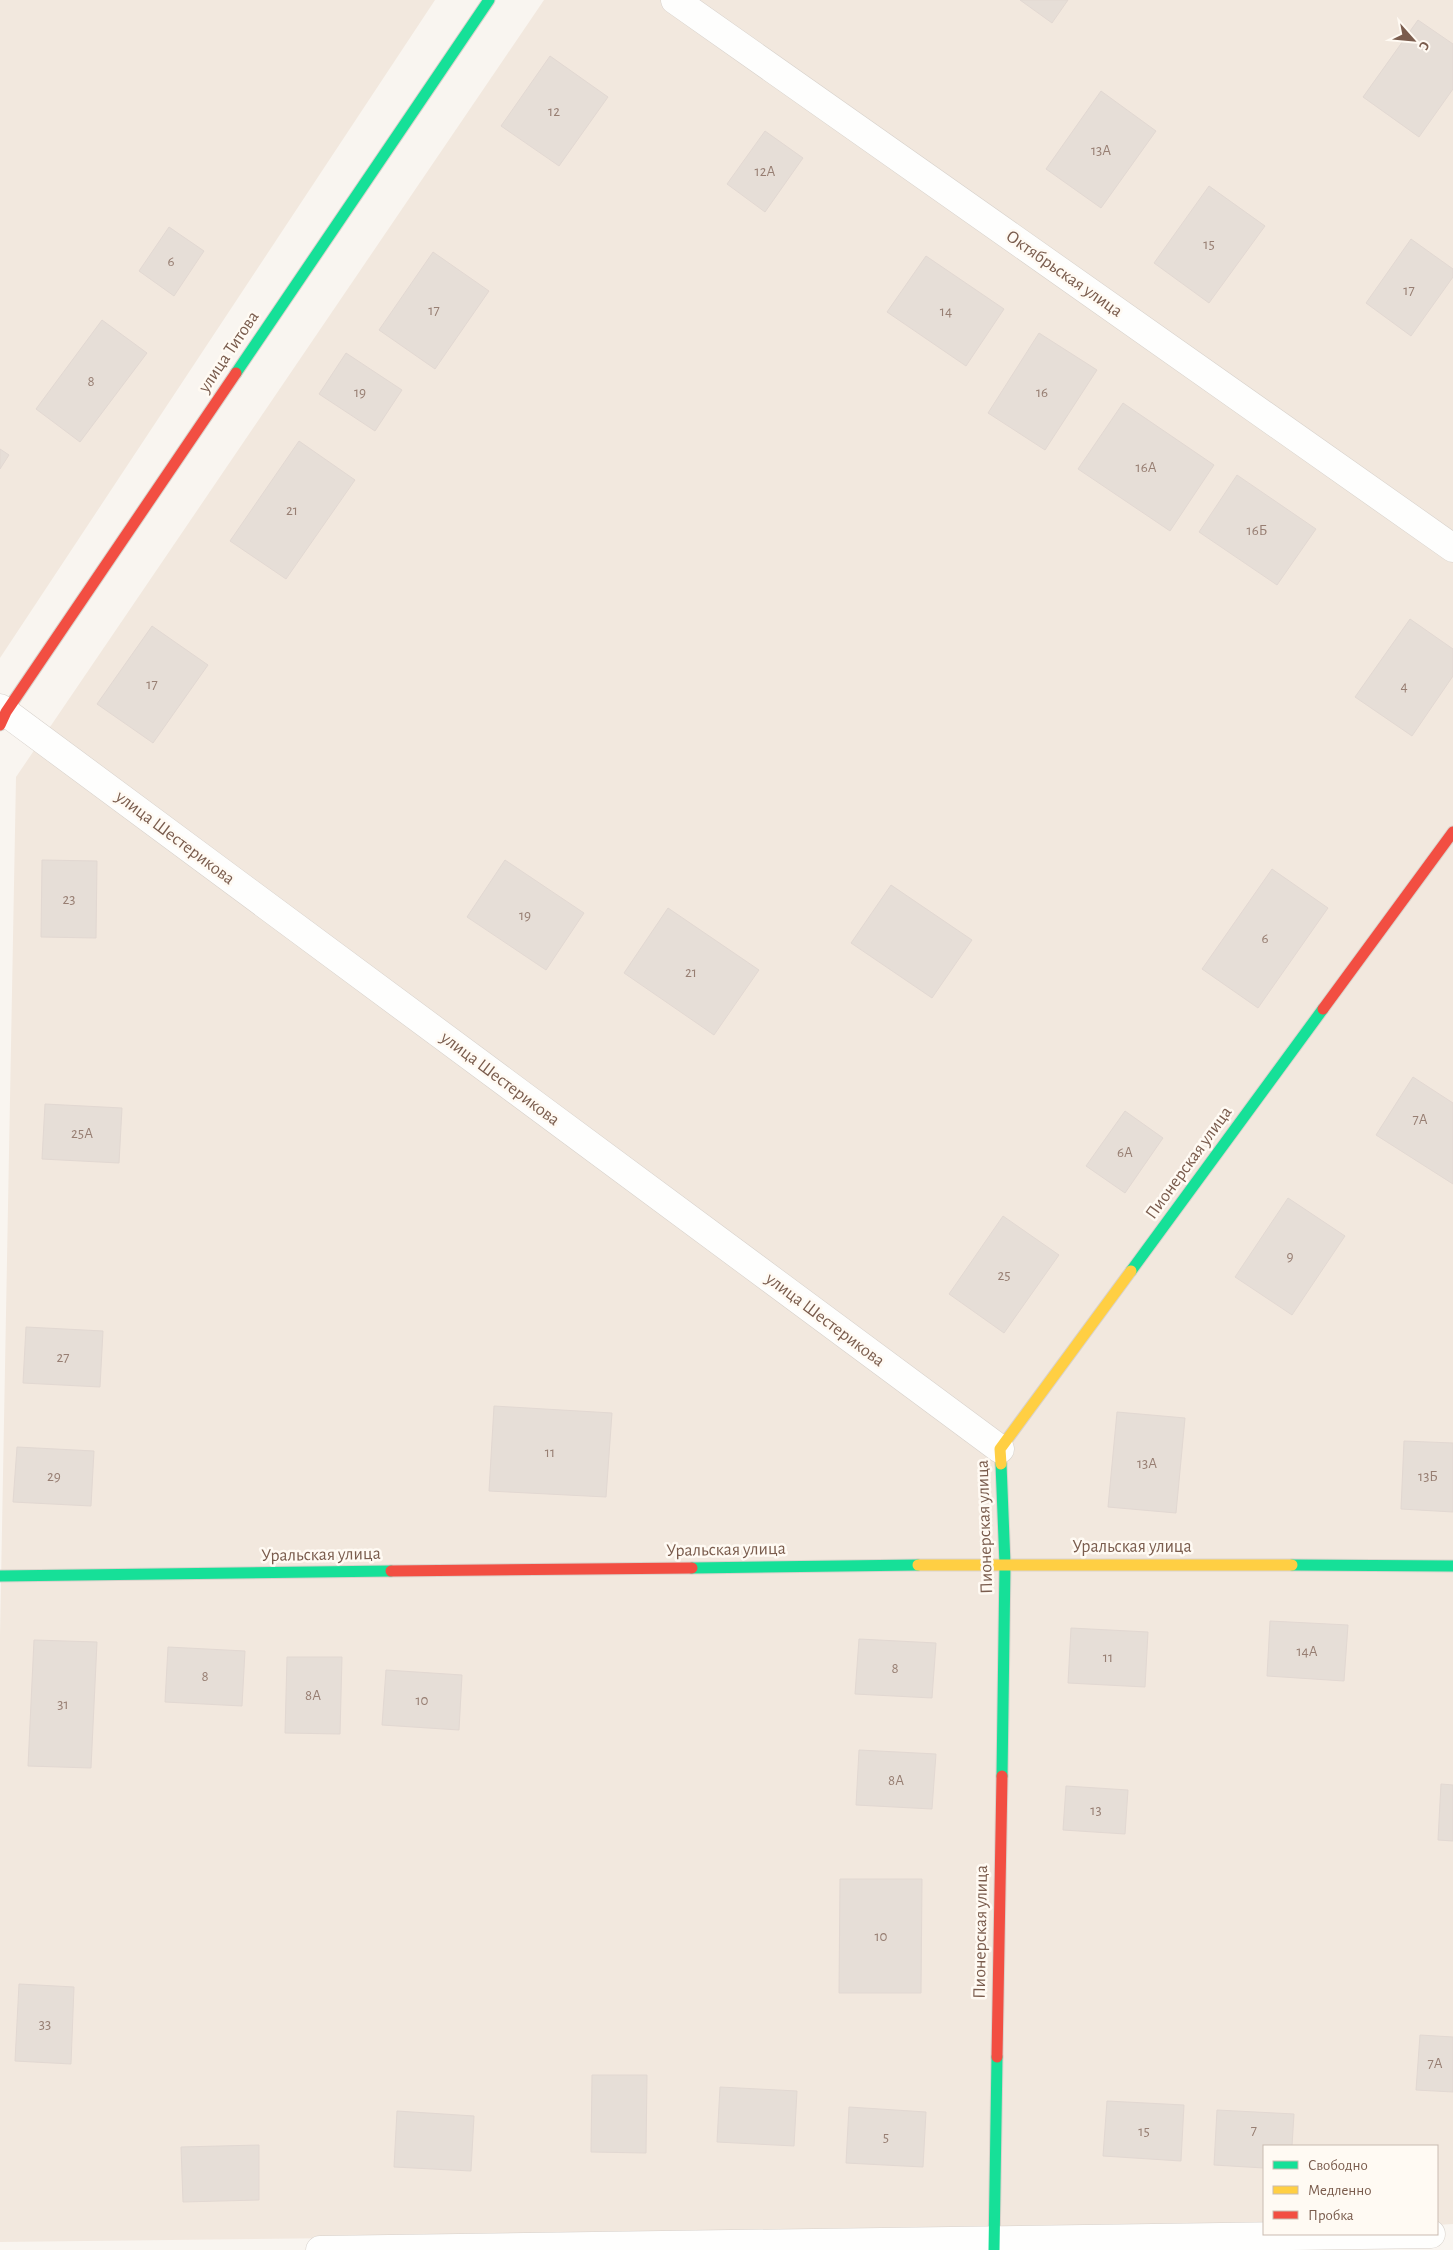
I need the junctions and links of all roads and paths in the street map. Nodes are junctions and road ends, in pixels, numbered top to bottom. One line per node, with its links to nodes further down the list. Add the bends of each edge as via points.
1 (489, 0): 4 (street, улица Титова)
2 (675, 0): 3 (street, Октябрьская улица)
3 (1453, 548)
4 (2, 715): 6 (street, улица Шестерикова)
5 (1453, 832): 6 (street, Пионерская улица)
6 (1000, 1449): 7 (street, Пионерская улица)
7 (1005, 1564): 8 (street, Уральская улица); 9 (street, Уральская улица); 13 (street, Пионерская улица)
8 (1453, 1566)
9 (0, 1576)
10 (1438, 2234): 11 (street)
11 (1453, 2234)
12 (1391, 2235): 13 (street)
13 (994, 2245): 14 (street)
14 (320, 2250)

